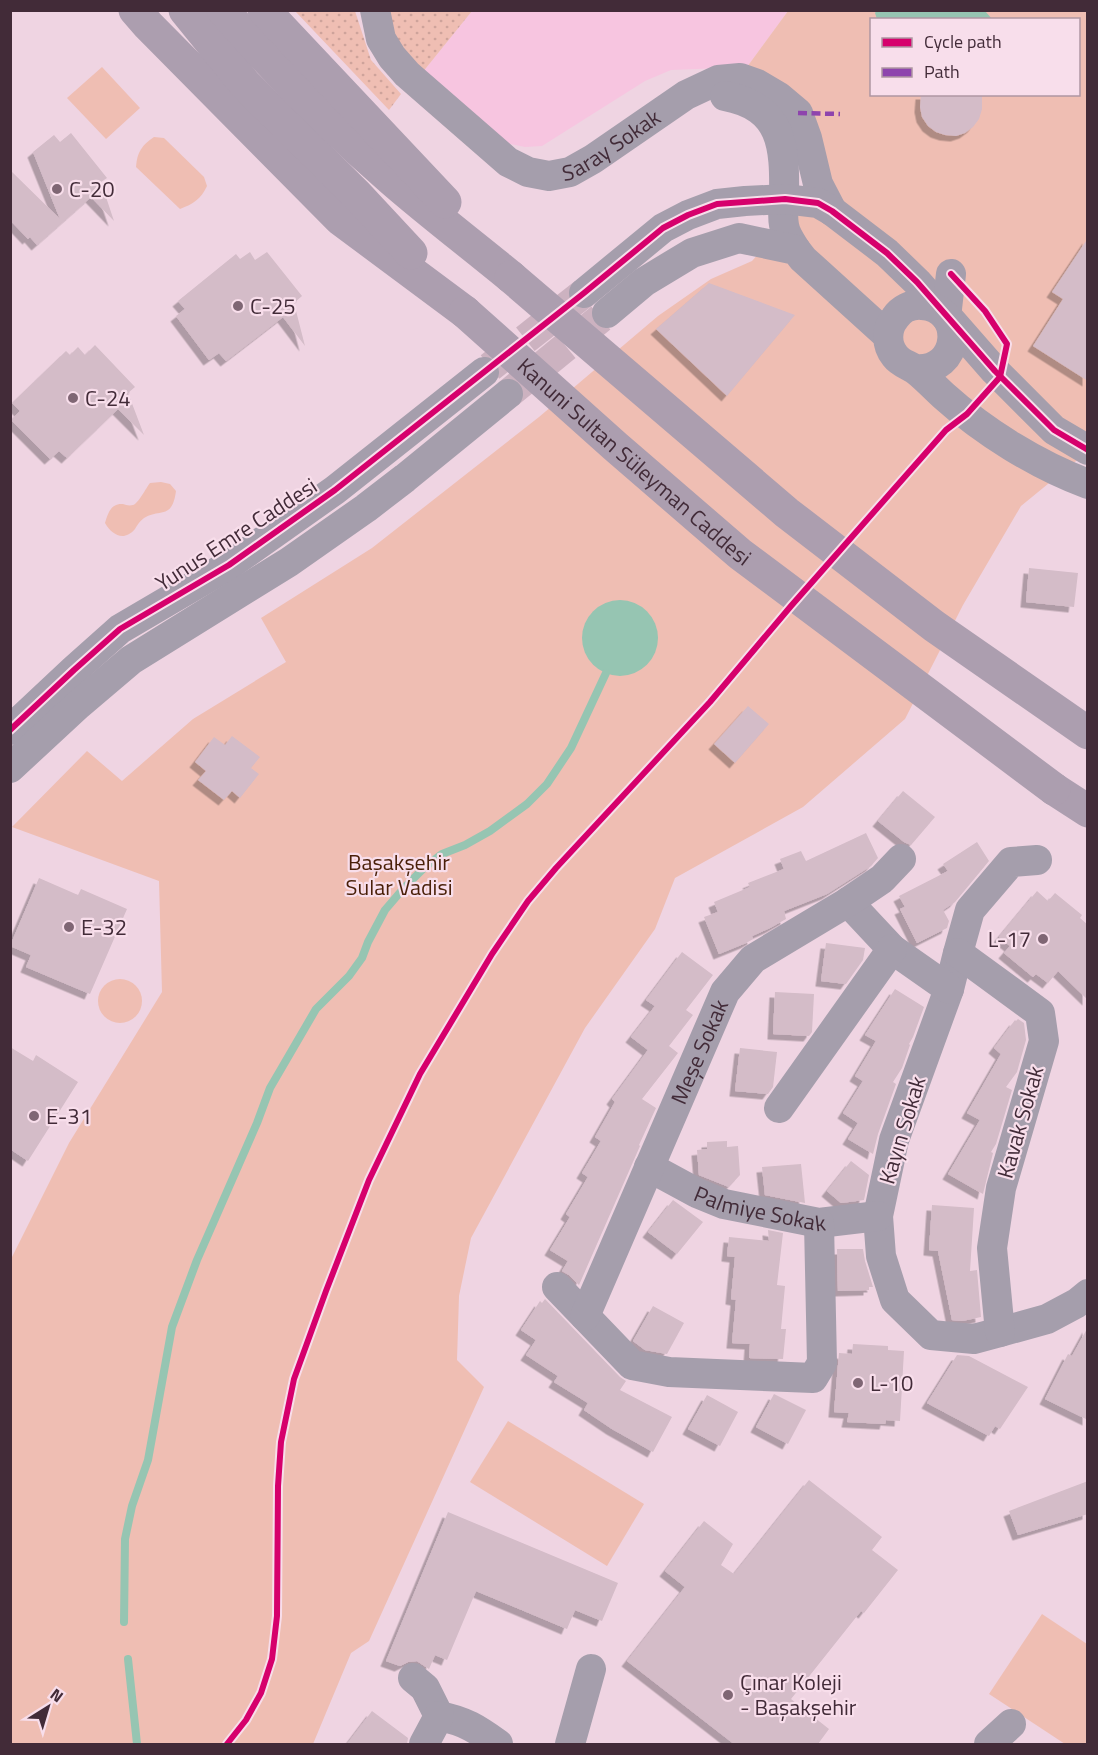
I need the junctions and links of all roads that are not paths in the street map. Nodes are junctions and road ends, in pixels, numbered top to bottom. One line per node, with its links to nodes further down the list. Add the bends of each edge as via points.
1 (135, 10): 13 (main road, via 339,219)
2 (184, 10): 13 (main road, Kanuni Sultan Süleyman Caddesi, via 245,84 357,195)
3 (223, 10): 11 (main road, via 314,107 382,171)
4 (264, 10): 11 (main road, via 425,179)
5 (375, 10): 6 (street, Saray Sokak, via 381,39 407,74 508,162 528,172 549,176 570,172)
6 (686, 95): 7 (street, via 739,99 764,112 781,143); 8 (street, Saray Sokak, via 718,80 740,78 779,97 798,113 818,184)
7 (784, 199): 8 (street, via 818,203); 9 (street, via 784,228); 12 (street, via 717,204 688,214 663,228)
8 (832, 211): 15 (street, via 887,253)
9 (796, 250): 14 (street, via 739,238 692,253 644,282); 16 (street)
10 (951, 274): 15 (street)
11 (511, 277): 25 (main road, bridge, via 787,513 934,626)
12 (584, 293)
13 (465, 312): 27 (main road, Kanuni Sultan Süleyman Caddesi, bridge, via 740,554)
14 (607, 313)
15 (946, 317): 16 (street, via 930,306 910,306 893,319); 17 (street, via 953,335 948,355 934,366); 20 (street)
16 (888, 336): 17 (street, via 895,356)
17 (915, 369): 21 (street, via 945,397)
18 (484, 372): 24 (street, Yunus Emre Caddesi, via 335,490 229,565 120,629)
19 (508, 393): 26 (street, via 366,508 289,562 131,660)
20 (1019, 395): 21 (street); 22 (street, via 1054,430)
21 (1013, 447): 23 (street)
22 (1088, 450)
23 (1088, 484)
24 (10, 730)
25 (1088, 733)
26 (10, 768)
27 (1088, 811)
28 (901, 859): 30 (street, Meşe Sokak, via 882,879)
29 (1037, 861): 32 (street, Kayın Sokak, via 1011,862 970,910)
30 (848, 902): 31 (street); 35 (street, Meşe Sokak, via 753,959 724,992)
31 (892, 949): 33 (street); 34 (street)
32 (958, 953): 33 (street, Kayın Sokak); 41 (street, Kavak Sokak, via 1040,1013 1044,1041 1000,1188 992,1248)
33 (949, 989): 36 (street, Kayın Sokak, via 894,1140)
34 (779, 1108)
35 (649, 1167): 37 (street, Palmiye Sokak, via 724,1204); 40 (street, Meşe Sokak)
36 (878, 1216): 37 (street, Palmiye Sokak); 41 (street, Kayın Sokak, via 882,1256 895,1300 931,1335 974,1339)
37 (819, 1223): 40 (street, via 822,1363 813,1378 669,1372 632,1365)
38 (557, 1287): 40 (street)
39 (1088, 1294): 41 (street, Kayın Sokak, via 1047,1319)
40 (585, 1316)
41 (1000, 1332)
42 (591, 1669): 48 (street)
43 (413, 1678): 44 (street, via 425,1688)
44 (439, 1716): 46 (street); 47 (street, via 459,1720)
45 (1011, 1724): 49 (street)
46 (424, 1744)
47 (498, 1744)
48 (570, 1744)
49 (989, 1744)

